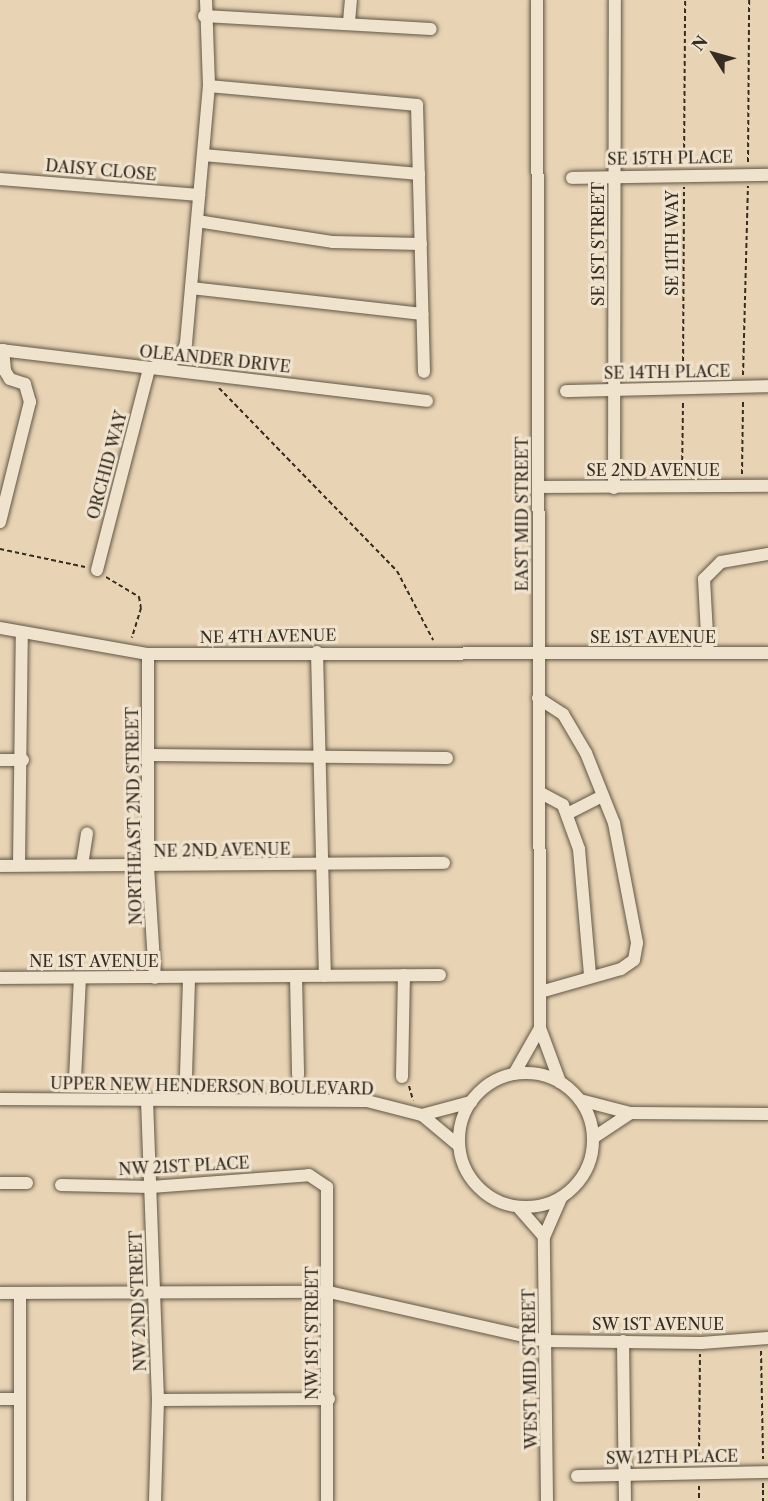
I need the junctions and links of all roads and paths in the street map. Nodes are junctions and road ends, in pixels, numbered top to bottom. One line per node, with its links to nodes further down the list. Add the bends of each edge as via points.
1 (206, 0): 7 (street)
2 (351, 0): 8 (street)
3 (537, 0): 36 (street, EAST MID STREET)
4 (615, 0): 14 (street, SE 1ST STREET)
5 (685, 0): 16 (path, SE 11TH WAY)
6 (749, 0): 13 (path)
7 (204, 16): 8 (street); 10 (street)
8 (349, 22): 9 (street)
9 (431, 28)
10 (209, 86): 11 (street); 12 (street, via 417,105)
11 (203, 155): 12 (street); 19 (street)
12 (419, 174): 21 (street)
13 (748, 174): 15 (street, SE 15TH PLACE); 16 (street, SE 15TH PLACE); 30 (path)
14 (614, 175): 16 (street, SE 15TH PLACE); 17 (street, SE 15TH PLACE); 31 (street, SE 1ST STREET)
15 (768, 175)
16 (684, 176): 29 (path, SE 11TH WAY)
17 (572, 178)
18 (0, 179): 19 (street, DAISY CLOSE)
19 (199, 195): 20 (street)
20 (197, 221): 21 (street, via 333,242); 22 (street)
21 (421, 244): 23 (street)
22 (191, 288): 23 (street); 25 (street, via 181,357)
23 (423, 314): 26 (street)
24 (2, 350): 25 (street, OLEANDER DRIVE); 38 (street, via 5,371 10,379 25,384 30,402)
25 (149, 369): 27 (street, OLEANDER DRIVE); 43 (street, ORCHID WAY)
26 (424, 372)
27 (206, 374): 33 (street, OLEANDER DRIVE); 47 (path, via 397,571)
28 (768, 386): 30 (street, SE 14TH PLACE)
29 (683, 387): 30 (street, SE 14TH PLACE); 31 (street, SE 14TH PLACE); 37 (path, SE 11TH WAY)
30 (743, 387): 34 (path)
31 (615, 388): 32 (street, SE 14TH PLACE); 39 (street, SE 1ST STREET)
32 (566, 391)
33 (426, 401)
34 (742, 486): 35 (street, SE 2ND AVENUE); 37 (street, SE 2ND AVENUE)
35 (768, 486)
36 (539, 487): 39 (street, SE 2ND AVENUE); 49 (street, EAST MID STREET)
37 (681, 487): 39 (street, SE 2ND AVENUE)
38 (4, 488): 40 (street)
39 (614, 488)
40 (0, 522)
41 (0, 549): 43 (path)
42 (768, 554): 50 (street, via 721,562 704,579)
43 (97, 570): 46 (path, via 139,597 141,608)
44 (0, 628): 45 (street, NE 4TH AVENUE)
45 (22, 632): 46 (street, NE 4TH AVENUE); 58 (street)
46 (128, 650): 52 (street, NE 4TH AVENUE)
47 (438, 651): 48 (street, NE 4TH AVENUE); 49 (street, NE 4TH AVENUE)
48 (317, 652): 52 (street, NE 4TH AVENUE); 55 (street)
49 (538, 653): 50 (street, SE 1ST AVENUE); 53 (street, EAST MID STREET)
50 (708, 653): 51 (street, SE 1ST AVENUE)
51 (768, 653)
52 (148, 654): 54 (street, NORTHEAST 2ND STREET)
53 (538, 698): 59 (street, EAST MID STREET); 60 (street, via 563,714)
54 (151, 755): 55 (street); 68 (street, NORTHEAST 2ND STREET)
55 (320, 757): 56 (street); 65 (street)
56 (447, 758)
57 (0, 760): 58 (street)
58 (23, 760): 67 (street)
59 (539, 792): 61 (street); 78 (street, EAST MID STREET)
60 (603, 796): 61 (street); 73 (street, via 614,823 637,943 634,960)
61 (569, 813): 73 (street, via 579,849)
62 (87, 833): 64 (street)
63 (444, 863): 65 (street, NE 2ND AVENUE)
64 (82, 865): 67 (street, NE 2ND AVENUE); 68 (street, NE 2ND AVENUE)
65 (322, 865): 68 (street, NE 2ND AVENUE); 72 (street)
66 (0, 866): 67 (street, NE 2ND AVENUE)
67 (19, 866)
68 (148, 867): 76 (street, NORTHEAST 2ND STREET)
69 (404, 975): 70 (street, NE 1ST AVENUE); 72 (street, NE 1ST AVENUE); 83 (street)
70 (440, 975)
71 (296, 976): 72 (street, NE 1ST AVENUE); 77 (street, NE 1ST AVENUE); 82 (street)
72 (325, 976)
73 (590, 976): 78 (street)
74 (0, 978): 75 (street, NE 1ST AVENUE)
75 (80, 978): 76 (street, NE 1ST AVENUE); 84 (street)
76 (155, 978): 77 (street, NE 1ST AVENUE)
77 (189, 978): 81 (street)
78 (540, 992): 79 (street, EAST MID STREET)
79 (540, 1028): 80 (street, EAST MID STREET); 85 (street, EAST MID STREET)
80 (514, 1074): 85 (street); 89 (street, via 483,1089)
81 (186, 1075)
82 (298, 1076)
83 (402, 1077): 90 (path, via 413,1090)
84 (75, 1079)
85 (560, 1082): 88 (street)
86 (0, 1099): 87 (street, UPPER NEW HENDERSON BOULEVARD)
87 (147, 1100): 90 (street, UPPER NEW HENDERSON BOULEVARD, via 368,1101); 100 (street, NW 2ND STREET)
88 (580, 1100): 91 (street); 94 (street)
89 (471, 1102): 93 (street); 95 (street)
90 (408, 1111): 93 (street, UPPER NEW HENDERSON BOULEVARD)
91 (630, 1113): 92 (street); 94 (street)
92 (768, 1114)
93 (422, 1115): 95 (street, UPPER NEW HENDERSON BOULEVARD)
94 (593, 1138): 101 (street, via 586,1171)
95 (458, 1145): 102 (street, via 462,1163 477,1187 500,1203)
96 (309, 1175): 100 (street, NW 21ST PLACE); 105 (street, NW 1ST STREET, via 327,1187)
97 (0, 1183): 98 (street)
98 (27, 1183)
99 (61, 1185): 100 (street, NW 21ST PLACE)
100 (151, 1187): 104 (street, NW 2ND STREET)
101 (561, 1198): 102 (street); 103 (street, WEST MID STREET)
102 (519, 1208): 103 (street)
103 (544, 1237): 109 (street, WEST MID STREET)
104 (154, 1291): 105 (street, SW 1ST AVENUE); 107 (street, SW 1ST AVENUE); 115 (street, NW 2ND STREET)
105 (329, 1292): 109 (street, SW 1ST AVENUE); 114 (street, NW 1ST STREET)
106 (0, 1293): 107 (street, SW 1ST AVENUE)
107 (20, 1294): 113 (street)
108 (764, 1338): 111 (street, SW 1ST AVENUE); 116 (path)
109 (547, 1341): 110 (street, SW 1ST AVENUE); 123 (street, WEST MID STREET)
110 (623, 1341): 111 (street, SW 1ST AVENUE); 118 (street)
111 (701, 1343): 117 (path)
112 (0, 1399): 113 (street)
113 (20, 1399): 120 (street)
114 (329, 1399): 115 (street); 122 (street, NW 1ST STREET)
115 (158, 1400): 121 (street, NW 2ND STREET)
116 (765, 1472): 117 (street, SW 12TH PLACE); 126 (path)
117 (699, 1473): 118 (street, SW 12TH PLACE); 125 (path)
118 (624, 1474): 119 (street, SW 12TH PLACE); 124 (street)
119 (576, 1476)
120 (20, 1501)
121 (155, 1501)
122 (327, 1501)
123 (548, 1501)
124 (625, 1501)
125 (699, 1501)
126 (763, 1501)

